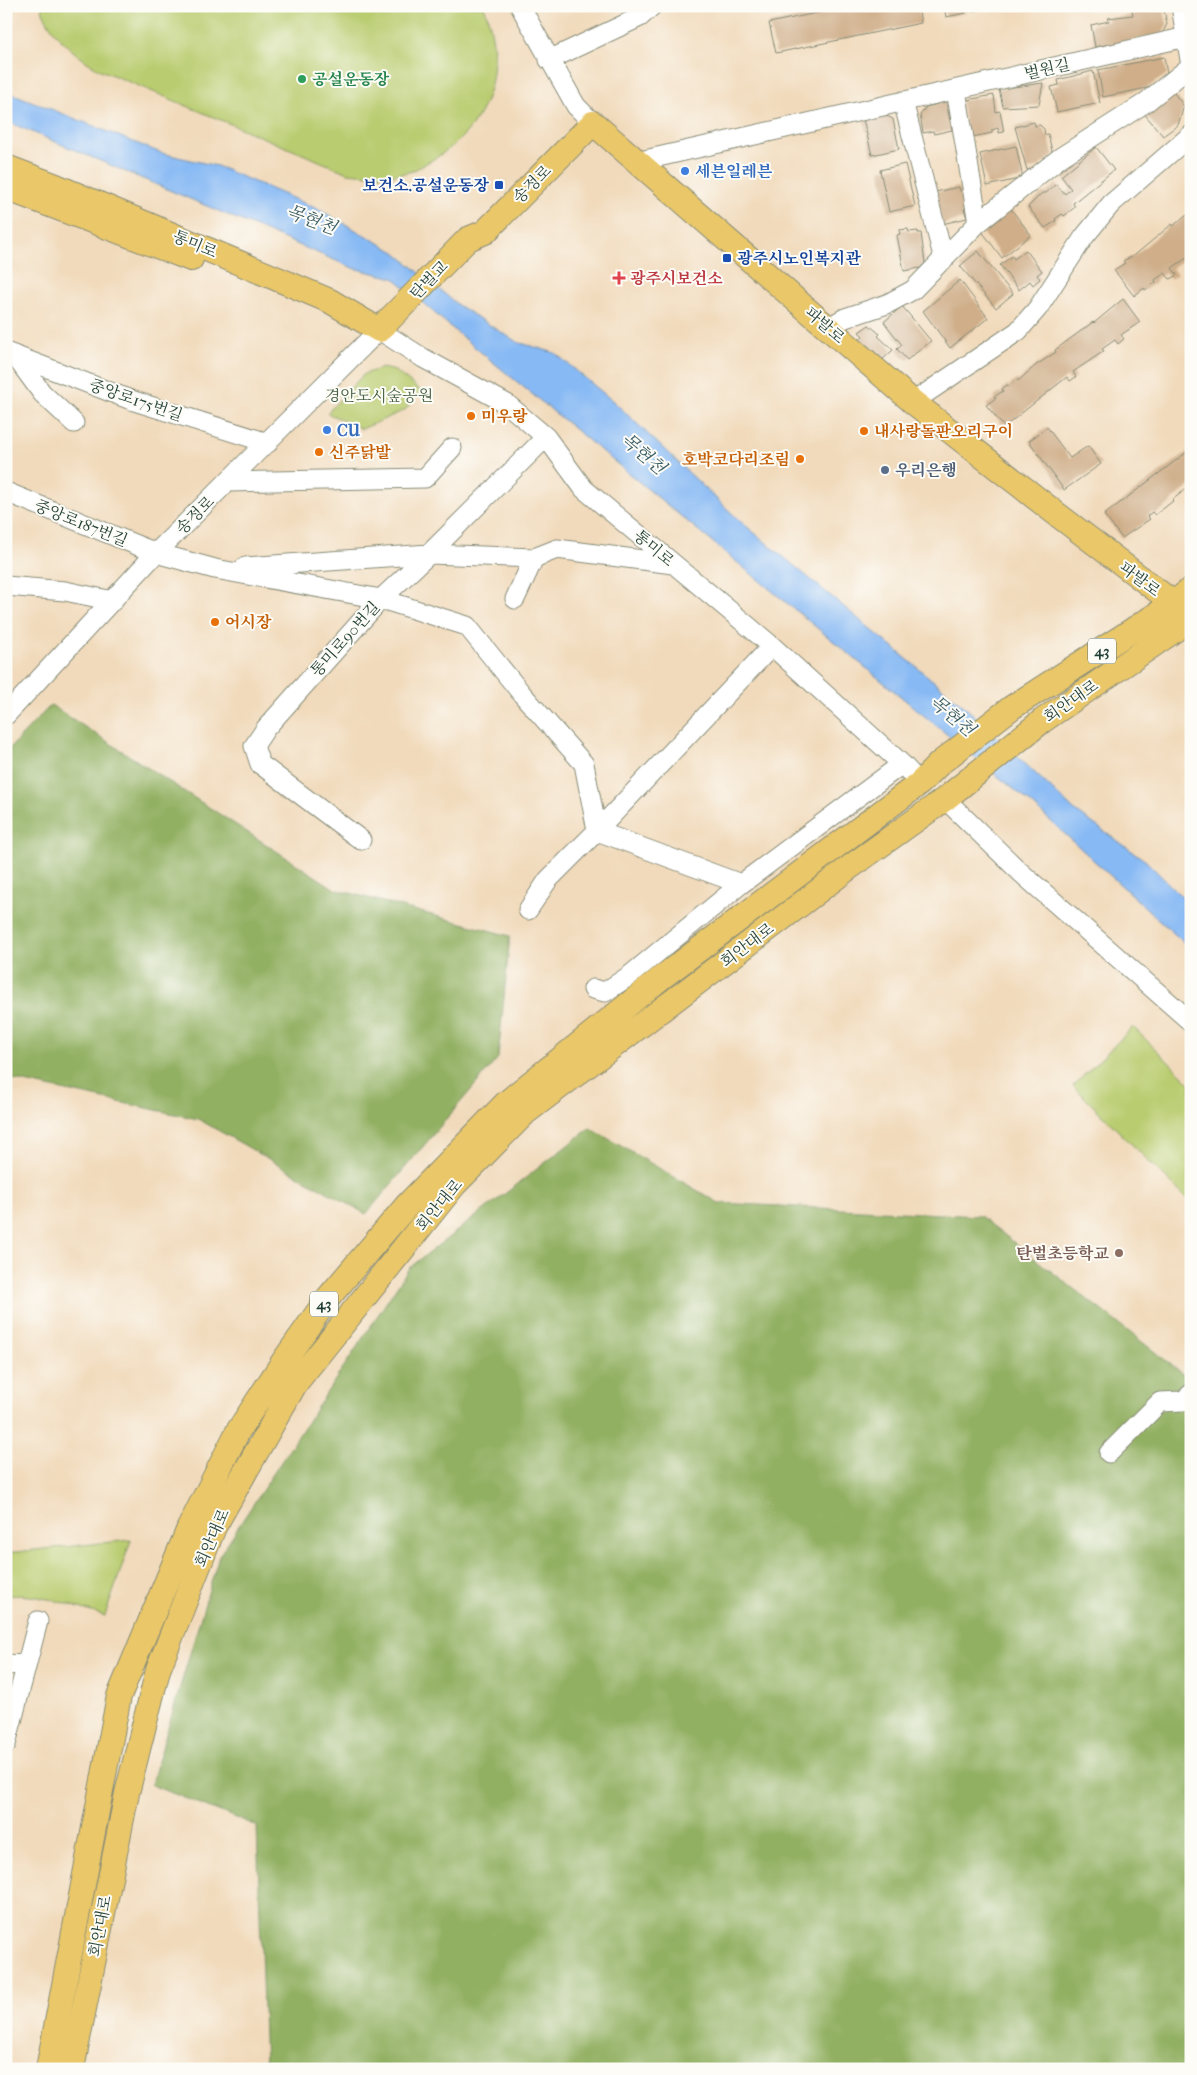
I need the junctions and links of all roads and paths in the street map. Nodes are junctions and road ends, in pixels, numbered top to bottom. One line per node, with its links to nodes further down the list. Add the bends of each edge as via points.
1 (520, 6): 5 (street, 파발로)
2 (652, 6): 5 (street, via 640,17)
3 (1181, 6): 4 (street)
4 (1188, 37): 6 (street); 7 (street, 벌원길)
5 (549, 60): 9 (street, 파발로, via 576,106)
6 (1191, 66): 14 (street, via 1145,103 1061,157)
7 (956, 90): 8 (street, 벌원길); 14 (street)
8 (904, 101): 11 (street, 벌원길); 16 (street)
9 (588, 119): 11 (main road, 파발로); 15 (main road, 송정로, via 485,232)
10 (1191, 135): 20 (street, via 1110,204 1084,237 1038,308 1018,331)
11 (636, 162): 18 (main road, 파발로)
12 (6, 167): 17 (main road, 통미로)
13 (6, 188): 17 (main road, 통미로, via 313,307)
14 (978, 223): 16 (street)
15 (468, 239): 17 (main road, 탄벌교)
16 (944, 260): 18 (street, via 913,290)
17 (385, 325): 22 (street, 통미로, via 423,358 507,404); 23 (street, 송정로)
18 (827, 328): 20 (main road, 파발로)
19 (10, 354): 21 (street, via 42,393); 23 (street, 중앙로175번길, via 131,400)
20 (912, 402): 36 (main road, 파발로)
21 (74, 423)
22 (546, 437): 28 (street, 통미로90번길); 30 (street, 통미로, via 584,489)
23 (268, 442): 25 (street, 송정로)
24 (452, 448): 25 (street, via 425,478)
25 (228, 482): 27 (street, 송정로)
26 (6, 492): 27 (street, 중앙로187번길)
27 (156, 553): 31 (street, 중앙로187번길); 35 (street, 송정로)
28 (429, 554): 29 (street); 31 (street); 33 (street, 통미로90번길)
29 (534, 558): 30 (street, via 557,549); 34 (street)
30 (673, 564): 37 (street, 통미로)
31 (215, 569): 33 (street)
32 (6, 586): 35 (street, via 65,591)
33 (381, 599): 42 (street, via 467,626 584,764); 43 (street, 통미로90번길, via 266,728 254,746 260,764)
34 (515, 599)
35 (113, 601): 38 (street, 송정로)
36 (1186, 607): 40 (main road, 회안대로 / 43, via 1011,708 940,763); 41 (main road, 회안대로 / 43)
37 (772, 646): 39 (street, 통미로); 42 (street)
38 (6, 715)
39 (902, 764): 40 (street, 통미로); 44 (street)
40 (920, 784): 54 (main road, 회안대로 / 43, via 661,978 506,1103 449,1160 328,1298 284,1362 238,1431 194,1519 119,1696)
41 (944, 799): 47 (street, via 1019,871); 55 (main road, 회안대로 / 43, via 525,1113 455,1184 295,1384 214,1527 158,1670 127,1794)
42 (597, 831): 44 (street); 45 (street, via 548,880)
43 (361, 840)
44 (741, 884): 46 (street, via 629,976 605,992)
45 (528, 910)
46 (593, 989)
47 (1191, 1022)
48 (1191, 1394): 49 (street, via 1183,1402 1160,1402)
49 (1109, 1453)
50 (38, 1620): 51 (street)
51 (27, 1662): 52 (street); 53 (street)
52 (6, 1665)
53 (6, 1744)
54 (48, 2069)
55 (72, 2069)

